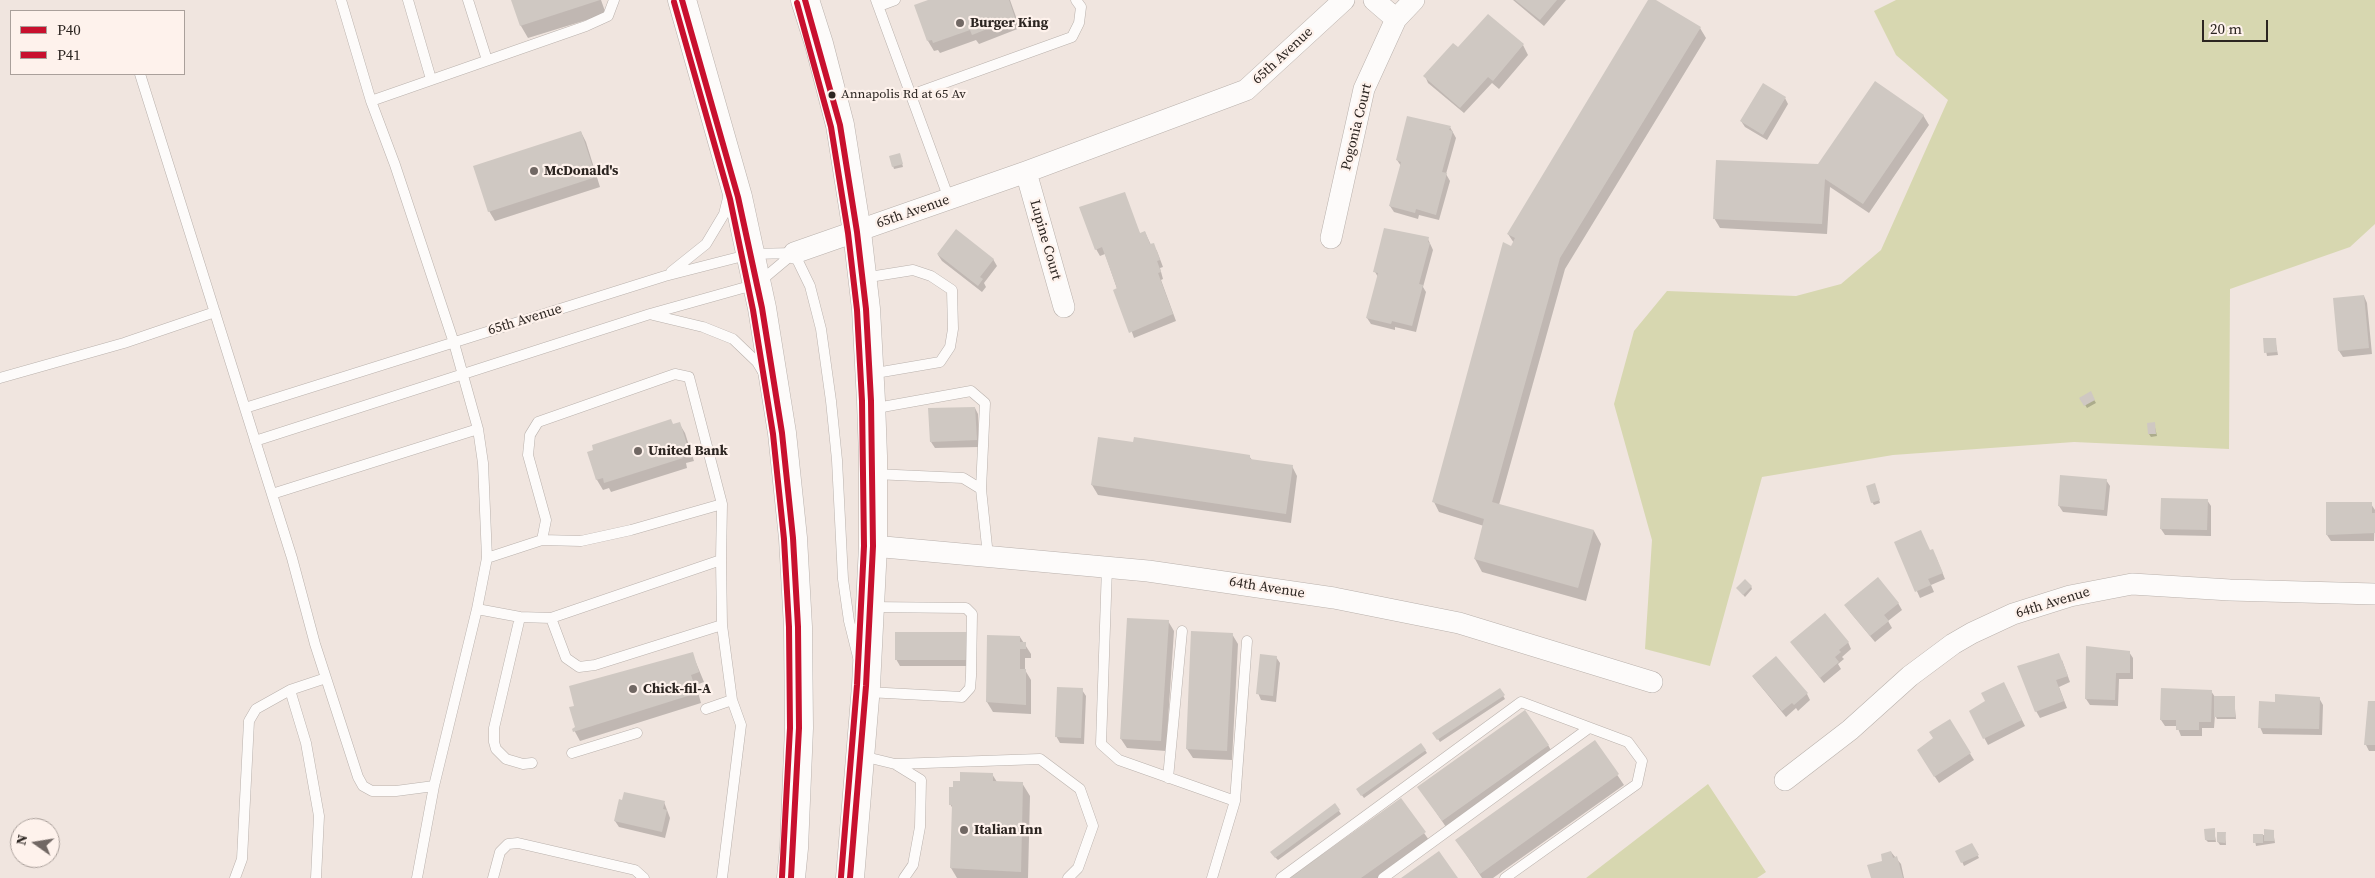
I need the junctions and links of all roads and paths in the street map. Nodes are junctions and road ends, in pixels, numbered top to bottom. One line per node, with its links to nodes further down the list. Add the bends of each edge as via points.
1 (341, 0): 18 (lane)
2 (408, 0): 16 (lane)
3 (468, 0): 14 (lane)
4 (614, 0): 14 (lane, via 608,16)
5 (682, 0): 20 (main road)
6 (806, 0): 22 (main road, via 840,125)
7 (895, 0): 12 (lane)
8 (1076, 0): 17 (lane, via 1081,8 1079,23 1072,37)
9 (1344, 0): 19 (street, 65th Avenue, via 1246,90)
10 (1374, 0): 13 (street)
11 (1414, 0): 13 (street, Pogonia Court)
12 (877, 3): 17 (lane)
13 (1396, 19): 23 (street, Pogonia Court, via 1364,89)
14 (487, 60): 16 (lane)
15 (140, 75): 30 (lane)
16 (431, 79): 18 (lane)
17 (911, 95): 21 (lane)
18 (371, 101): 32 (lane)
19 (1026, 172): 21 (street, 65th Avenue); 29 (street, Lupine Court)
20 (732, 174): 25 (main road); 26 (lane, via 729,196 717,228 706,244)
21 (949, 199): 22 (street, 65th Avenue)
22 (857, 232): 24 (street, 65th Avenue); 27 (main road)
23 (1332, 238)
24 (794, 253): 25 (lane, 65th Avenue); 28 (lane); 61 (lane, via 810,286 820,329 837,460 843,579 849,622)
25 (751, 254): 26 (lane, 65th Avenue); 28 (main road)
26 (665, 276): 32 (lane, 65th Avenue)
27 (862, 278): 34 (main road); 34 (lane, via 913,270 931,276 952,290 950,347 940,362)
28 (757, 284): 31 (lane); 36 (main road)
29 (1064, 308)
30 (215, 312): 35 (lane); 37 (lane)
31 (650, 314): 33 (lane); 36 (lane, via 702,327 733,339 757,362)
32 (454, 343): 33 (lane); 37 (lane, 65th Avenue)
33 (462, 374): 39 (lane); 40 (lane)
34 (869, 374): 38 (main road)
35 (0, 378)
36 (775, 392): 81 (main road, via 793,538 798,627 798,728)
37 (245, 408): 40 (lane)
38 (871, 409): 41 (main road); 42 (lane, via 971,391 985,403)
39 (478, 429): 43 (lane); 48 (lane, via 484,471)
40 (255, 440): 43 (lane)
41 (873, 474): 42 (lane, via 963,478); 46 (main road)
42 (981, 489): 47 (lane)
43 (272, 494): 59 (lane)
44 (722, 504): 45 (lane, via 581,541); 45 (lane, via 689,377 676,374 538,422 530,435 528,456 546,520); 49 (lane)
45 (542, 540): 48 (lane)
46 (873, 546): 47 (street, 64th Avenue); 52 (main road)
47 (988, 556): 50 (street, 64th Avenue)
48 (487, 558): 53 (lane)
49 (721, 560): 55 (lane); 56 (lane)
50 (1107, 567): 60 (street, 64th Avenue, via 1242,583 1396,609 1477,628); 71 (lane, via 1101,744 1119,760)
51 (2375, 594): 72 (street, 64th Avenue, via 2132,584 2104,588 2032,608 1991,623 1953,644)
52 (870, 607): 61 (main road); 61 (lane, via 966,608 972,614 971,676 970,688 962,697)
53 (478, 610): 54 (lane); 73 (lane)
54 (520, 617): 55 (lane); 69 (lane, via 494,728 494,742 506,760)
55 (551, 618): 56 (lane, via 566,658 579,667 595,665)
56 (722, 625): 63 (lane)
57 (1182, 630): 71 (lane)
58 (1248, 641): 74 (lane)
59 (326, 678): 62 (lane); 73 (lane, via 363,786 372,791 396,791)
60 (1652, 682)
61 (866, 689): 68 (main road)
62 (290, 690): 75 (lane, via 256,709 249,721 242,859); 76 (lane, via 306,743 319,816)
63 (732, 700): 64 (lane); 80 (lane, via 740,725)
64 (706, 709)
65 (1590, 728): 86 (lane, via 1521,702); 87 (lane); 88 (lane, via 1628,742 1642,761 1637,784)
66 (637, 733): 67 (lane)
67 (572, 753)
68 (861, 756): 70 (lane); 82 (main road)
69 (532, 763)
70 (895, 764): 83 (lane, via 921,780 920,828 913,865); 84 (lane, via 1040,758 1080,789 1093,826 1078,868)
71 (1168, 778): 74 (lane)
72 (1785, 780)
73 (434, 786): 77 (lane)
74 (1235, 801): 85 (lane)
75 (235, 878)
76 (316, 878)
77 (417, 878)
78 (493, 878): 79 (lane, via 500,852 508,844 518,843 635,870)
79 (644, 878)
80 (722, 878)
81 (791, 878)
82 (850, 878)
83 (904, 878)
84 (1068, 878)
85 (1212, 878)
86 (1281, 878)
87 (1383, 878)
88 (1505, 878)

